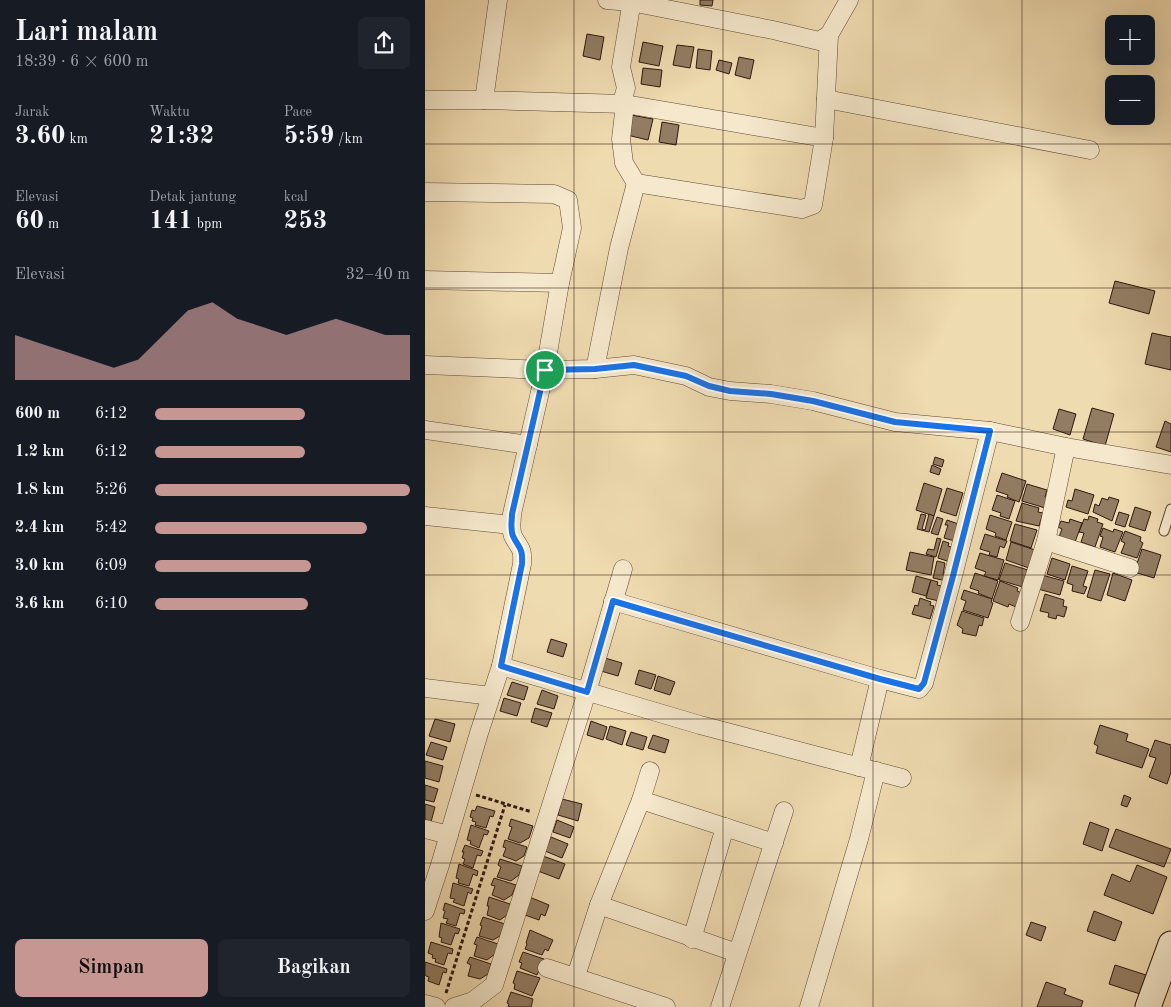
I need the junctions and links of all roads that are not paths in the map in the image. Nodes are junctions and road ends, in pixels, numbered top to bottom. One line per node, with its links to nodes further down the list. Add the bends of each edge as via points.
1 (498, 0): 8 (street)
2 (607, 0): 4 (street)
3 (849, 0): 5 (street)
4 (632, 1): 5 (street, via 819,41); 9 (street, via 621,67 626,88)
5 (829, 36): 6 (street)
6 (826, 99): 10 (street); 11 (street)
7 (425, 100): 8 (street)
8 (484, 100): 9 (street)
9 (625, 104): 10 (street); 12 (street, via 621,139 624,163)
10 (824, 138): 12 (street, via 813,205 802,209)
11 (1090, 150)
12 (636, 183): 17 (street, via 619,248)
13 (425, 192): 15 (street, via 553,194 568,200 572,228)
14 (425, 280): 15 (street)
15 (560, 283): 18 (street)
16 (425, 365): 18 (street)
17 (595, 369): 18 (street); 20 (street, via 634,365 686,376 730,391 813,401 895,422)
18 (545, 370): 21 (street)
19 (425, 430): 21 (street)
20 (990, 431): 22 (street); 34 (street, via 924,683 919,689)
21 (528, 445): 26 (street)
22 (1066, 447): 23 (street); 28 (street)
23 (1171, 465)
24 (1171, 509): 27 (lane)
25 (425, 516): 26 (street)
26 (511, 526): 33 (street, via 523,558)
27 (1164, 531)
28 (1046, 542): 29 (street); 32 (street)
29 (1129, 568)
30 (623, 569): 31 (street)
31 (613, 601): 34 (street); 36 (street)
32 (1021, 622)
33 (501, 666): 36 (street); 37 (street)
34 (880, 679): 38 (street)
35 (425, 688): 37 (street)
36 (587, 692): 38 (street); 57 (street, via 494,985 473,1001)
37 (491, 696): 46 (street)
38 (859, 767): 40 (street)
39 (650, 771): 42 (street)
40 (877, 771): 41 (street); 60 (street)
41 (902, 778)
42 (641, 800): 44 (street); 48 (street)
43 (784, 810): 47 (street)
44 (725, 827): 47 (street); 50 (street)
45 (425, 829): 46 (street)
46 (449, 835): 49 (street)
47 (774, 843): 52 (street)
48 (599, 905): 50 (street); 54 (street)
49 (425, 911)
50 (692, 939): 52 (street)
51 (1171, 944): 55 (main road)
52 (737, 953): 59 (street)
53 (547, 968): 54 (street)
54 (575, 976): 58 (street)
55 (1165, 983): 61 (main road)
56 (425, 1004): 57 (street)
57 (451, 1005)
58 (666, 1007)
59 (720, 1007)
60 (809, 1007)
61 (1148, 1007)

